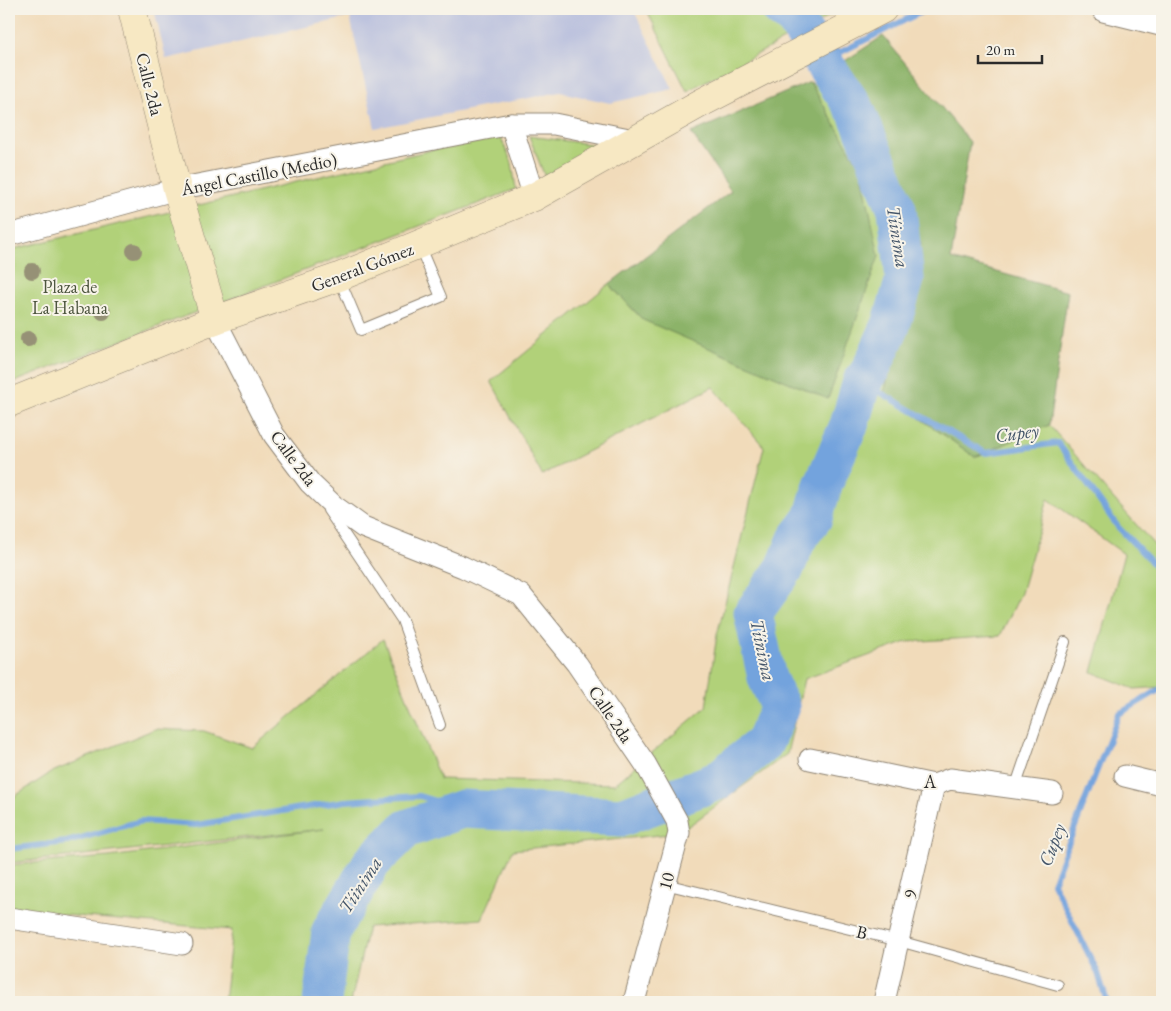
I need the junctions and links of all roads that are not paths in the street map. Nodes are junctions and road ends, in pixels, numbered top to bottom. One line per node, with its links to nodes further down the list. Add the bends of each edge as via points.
1 (132, 9): 7 (main road, Calle 2da)
2 (883, 9): 6 (main road, General Gómez)
3 (1105, 9): 4 (street)
4 (1162, 23)
5 (511, 124): 6 (street, Ángel Castillo (Medio), via 554,124); 7 (street, Ángel Castillo (Medio)); 8 (street)
6 (634, 140): 8 (main road, General Gómez)
7 (176, 190): 9 (street, Ángel Castillo (Medio)); 12 (main road, Calle 2da)
8 (534, 197): 10 (main road, General Gómez)
9 (9, 235)
10 (419, 245): 11 (main road, General Gómez); 11 (lane, via 440,297 362,330)
11 (339, 277): 12 (main road, General Gómez)
12 (214, 320): 13 (main road, General Gómez); 14 (street, Calle 2da, via 274,435)
13 (9, 402)
14 (310, 482): 16 (lane, via 402,620); 18 (street, Calle 2da, via 334,506 363,527 521,594 577,664)
15 (1065, 642): 22 (lane)
16 (440, 725)
17 (810, 759): 20 (street, A)
18 (646, 765): 24 (street, 10, via 677,821 679,833)
19 (1124, 776): 21 (street)
20 (934, 785): 22 (street, A, via 950,779); 26 (street, 9)
21 (1162, 785)
22 (1015, 788): 23 (street, A)
23 (1052, 793)
24 (666, 884): 26 (lane, B); 29 (street, 10)
25 (9, 918): 27 (street)
26 (899, 941): 28 (lane, B); 30 (street, 9)
27 (182, 944)
28 (1058, 985)
29 (634, 1002)
30 (884, 1002)

